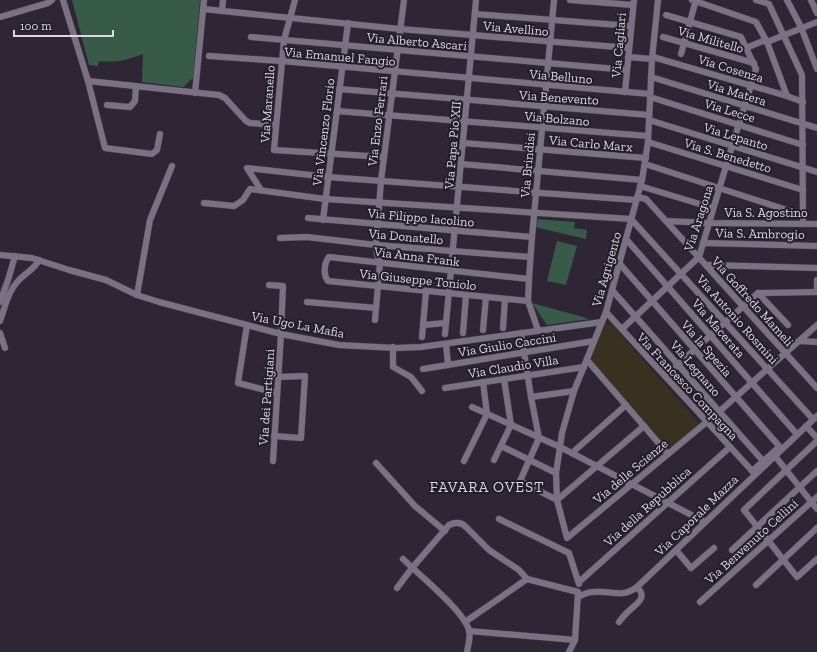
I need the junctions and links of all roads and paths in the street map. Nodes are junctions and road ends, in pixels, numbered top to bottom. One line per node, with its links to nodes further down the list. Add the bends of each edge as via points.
1 (52, 0): 22 (street)
2 (63, 0): 57 (street)
3 (204, 0): 17 (street)
4 (223, 0): 18 (street)
5 (295, 0): 23 (street, Via Maranello)
6 (404, 0): 30 (street, Via Enzo Ferrari)
7 (476, 0): 20 (street, Via Papa Pio XII)
8 (554, 0): 24 (street, Via Brindisi)
9 (570, 0): 16 (street)
10 (658, 0): 47 (street, Via Agrigento)
11 (695, 0): 25 (street); 37 (street, via 756,22)
12 (756, 0): 15 (street)
13 (787, 0): 29 (street)
14 (811, 0): 19 (street)
15 (769, 2): 31 (street)
16 (634, 3): 28 (street, Via Cagliari)
17 (203, 9): 18 (street, Via Avellino); 63 (street)
18 (222, 11): 23 (street, Via Avellino)
19 (817, 13)
20 (475, 14): 24 (street); 32 (street, Via Papa Pio XII)
21 (666, 15): 25 (street)
22 (0, 16)
23 (290, 17): 27 (street, Via Avellino); 35 (street, Via Maranello)
24 (552, 20): 28 (street); 36 (street, Via Brindisi)
25 (690, 22): 38 (street); 41 (street, via 741,37)
26 (817, 22): 29 (street)
27 (348, 23): 30 (street, Via Avellino); 39 (street, Via Vincenzo Florio)
28 (631, 26): 40 (street, Via Cagliari)
29 (801, 27): 31 (street); 52 (street)
30 (400, 29): 32 (street, Via Avellino); 42 (street, Via Enzo Ferrari)
31 (784, 34): 37 (street); 68 (street, via 802,75)
32 (473, 35): 36 (street, Via Avellino); 45 (street, Via Papa Pio XII)
33 (250, 37): 35 (street, Via Alberto Ascari)
34 (663, 37): 38 (street, Via Militello)
35 (284, 40): 39 (street, Via Alberto Ascari); 48 (street, Via Maranello)
36 (550, 42): 40 (street, Via Avellino); 50 (street, Via Brindisi)
37 (767, 42): 41 (street, via 763,41); 66 (street)
38 (684, 43): 43 (street); 49 (street, Via Militello)
39 (345, 46): 42 (street, Via Alberto Ascari); 51 (street, Via Vincenzo Florio)
40 (629, 48): 46 (street, Via Cagliari)
41 (746, 48): 49 (street)
42 (397, 50): 45 (street, Via Alberto Ascari); 54 (street, Via Enzo Ferrari)
43 (681, 54)
44 (209, 56): 48 (street, Via Emanuel Fangio)
45 (471, 57): 50 (street, Via Alberto Ascari); 56 (street, Via Papa Pio XII)
46 (628, 57): 47 (street, Via Cosenza); 53 (street, Via Cagliari)
47 (652, 58): 55 (street, Via Agrigento); 59 (street, Via Cosenza)
48 (281, 61): 51 (street, Via Emanuel Fangio); 77 (street, Via Maranello)
49 (754, 63): 59 (street, Via Aragona, via 756,69)
50 (548, 64): 53 (street, Via Alberto Ascari); 58 (street, Via Brindisi)
51 (342, 67): 54 (street, Via Emanuel Fangio); 61 (street, Via Vincenzo Florio)
52 (817, 69)
53 (627, 70): 62 (street, Via Cagliari)
54 (395, 72): 56 (street, Via Emanuel Fangio); 64 (street, Via Enzo Ferrari)
55 (651, 77): 65 (street, Via Agrigento); 70 (street, Via Matera)
56 (469, 79): 58 (street, Via Belluno); 67 (street, Via Papa Pio XII)
57 (88, 81): 60 (street); 81 (street, via 104,148 152,154 157,150)
58 (546, 86): 62 (street, Via Belluno); 71 (street, Via Brindisi)
59 (751, 86): 66 (street, Via Cosenza); 70 (street, Via Aragona)
60 (136, 87): 63 (street); 69 (street, via 134,101 130,107)
61 (339, 89): 64 (street, Via Benevento); 72 (street, Via Vincenzo Florio)
62 (625, 92): 65 (street, Via Belluno)
63 (195, 93): 77 (street, via 225,98 250,123)
64 (392, 94): 67 (street, Via Benevento); 73 (street, Via Enzo Ferrari)
65 (650, 96): 74 (street, Via Agrigento); 78 (street, Via Lecce)
66 (787, 96): 68 (street, Via Cosenza)
67 (467, 101): 71 (street, Via Benevento); 75 (street, Via Papa Pio XII)
68 (803, 102): 76 (street)
69 (107, 105)
70 (744, 106): 76 (street, Via Matera); 78 (street, Via Aragona)
71 (544, 107): 74 (street, Via Benevento); 79 (street, Via Brindisi)
72 (336, 111): 73 (street, Via Bolzano); 87 (street, Via Vincenzo Florio)
73 (389, 115): 75 (street, Via Bolzano); 88 (street, Via Enzo Ferrari)
74 (649, 118): 82 (street, Via Agrigento); 85 (street, Via Lepanto)
75 (465, 122): 79 (street, Via Bolzano); 83 (street, Via Papa Pio XII)
76 (803, 124): 80 (street, Via Matera); 84 (street)
77 (276, 125): 87 (street, Via Maranello, via 274,150)
78 (738, 125): 84 (street, Via Lecce); 85 (street, Via Aragona)
79 (542, 128): 82 (street, Via Bolzano); 86 (street, Via Brindisi)
80 (817, 128)
81 (160, 134)
82 (648, 139): 89 (street, Via Agrigento); 92 (street, Via S. Benedetto)
83 (463, 143): 86 (street, Via Carlo Marx); 90 (street, Via Papa Pio XII)
84 (803, 145): 93 (street)
85 (732, 146): 92 (street, Via Aragona); 93 (street, Via Lepanto)
86 (540, 149): 89 (street, Via Carlo Marx); 94 (street, Via Brindisi)
87 (331, 154): 88 (street, Via Maranello); 96 (street, Via Vincenzo Florio)
88 (384, 157): 97 (street, Via Enzo Ferrari)
89 (645, 161): 98 (street, Via Agrigento); 100 (street, Via Carlo Marx)
90 (461, 164): 94 (street); 99 (street, Via Papa Pio XII)
91 (172, 166): 149 (street, via 150,220)
92 (726, 166): 100 (street, Via Aragona); 102 (street, Via S. Benedetto)
93 (803, 168): 95 (street, Via Lepanto); 102 (street)
94 (538, 171): 98 (street); 103 (street, Via Brindisi)
95 (817, 172)
96 (328, 177): 97 (street); 101 (street, via 247,168); 104 (street, Via Vincenzo Florio)
97 (381, 181): 99 (street); 106 (street, Via Enzo Ferrari)
98 (641, 182): 105 (street, Via Agrigento); 109 (street)
99 (459, 187): 103 (street); 108 (street, Via Papa Pio XII)
100 (719, 188): 109 (street, Via Aragona); 111 (street, Via Carlo Marx)
101 (261, 190): 104 (street); 107 (street, via 250,188 243,200 234,206)
102 (803, 190): 111 (street)
103 (536, 193): 105 (street); 110 (street, Via Brindisi)
104 (325, 199): 106 (street); 114 (street, Via Vincenzo Florio)
105 (637, 199): 113 (street, Via Agrigento); 115 (street, Via Goffredo Mameli, via 646,199)
106 (379, 202): 108 (street); 118 (street, Via Enzo Ferrari)
107 (204, 203)
108 (457, 208): 110 (street); 120 (street, Via Papa Pio XII)
109 (713, 208): 116 (street, Via Aragona)
110 (534, 213): 113 (street); 121 (street, Via Brindisi)
111 (802, 215): 117 (street)
112 (308, 218): 114 (street, Via Filippo Iacolino)
113 (631, 219): 123 (street, Via Agrigento); 138 (street, Via Antonio Rosmini)
114 (323, 220): 118 (street, Via Filippo Iacolino)
115 (666, 221): 116 (street, Via S. Agostino); 131 (street, Via Goffredo Mameli)
116 (709, 223): 117 (street, Via S. Agostino); 124 (street, Via Aragona)
117 (803, 223): 119 (street, Via S. Agostino)
118 (377, 224): 120 (street, Via Filippo Iacolino); 125 (street, Via Enzo Ferrari)
119 (817, 224)
120 (455, 230): 121 (street, Via Filippo Iacolino); 127 (street, Via Papa Pio XII)
121 (532, 237): 130 (street, Via Brindisi)
122 (280, 238): 125 (street, Via Donatello, via 307,237)
123 (626, 238): 134 (street, Via Agrigento); 144 (street, Via Macerata)
124 (703, 243): 126 (street, Via S. Ambrogio); 131 (street, Via Aragona)
125 (376, 245): 127 (street, Via Donatello); 133 (street, Via Enzo Ferrari)
126 (817, 246)
127 (453, 251): 130 (street, Via Donatello); 137 (street, Via Papa Pio XII)
128 (0, 255): 129 (street, Via Ugo La Mafia)
129 (15, 256): 132 (street, Via Ugo La Mafia); 156 (street)
130 (530, 257): 139 (street, Via Brindisi)
131 (699, 258): 135 (street, Via Goffredo Mameli); 138 (street, Via Aragona)
132 (39, 260): 149 (street, Via Ugo La Mafia, via 106,280); 163 (street, via 18,280 10,293)
133 (380, 263): 137 (street, Via Anna Frank); 141 (street, Via Anna Frank, via 329,257 326,260 325,274); 143 (street, Via Enzo Ferrari)
134 (619, 264): 145 (street, Via Agrigento); 155 (street, Via la Spezia)
135 (706, 265): 136 (street); 158 (street, Via Goffredo Mameli)
136 (817, 268)
137 (451, 271): 139 (street, Via Anna Frank); 148 (street, Via Papa Pio XII)
138 (681, 274): 144 (street, Via Aragona); 166 (street, Via Antonio Rosmini)
139 (529, 280): 154 (street, Via Brindisi)
140 (817, 280): 147 (street)
141 (328, 281): 143 (street, Via Giuseppe Toniolo)
142 (269, 285): 179 (street, Via dei Partigiani, via 283,286)
143 (378, 286): 146 (street, Via Giuseppe Toniolo); 159 (street, Via Enzo Ferrari)
144 (668, 286): 155 (street, Via Aragona); 182 (street, Via Macerata)
145 (612, 290): 160 (street, Via Agrigento); 161 (street, Via Legnano)
146 (426, 292): 148 (street, Via Giuseppe Toniolo); 168 (street)
147 (817, 292): 150 (street)
148 (449, 293): 151 (street, Via Giuseppe Toniolo); 164 (street, Via Papa Pio XII)
149 (137, 294): 167 (street, Via Ugo La Mafia)
150 (758, 294): 158 (street); 169 (street)
151 (466, 295): 152 (street, Via Giuseppe Toniolo); 177 (street)
152 (486, 297): 153 (street, Via Giuseppe Toniolo); 173 (street)
153 (505, 299): 154 (street, Via Giuseppe Toniolo); 171 (street)
154 (528, 301): 174 (street, Via Brindisi)
155 (652, 301): 161 (street, Via Aragona); 189 (street, Via la Spezia)
156 (0, 302)
157 (307, 302): 159 (street)
158 (744, 307): 166 (street); 191 (street, Via Goffredo Mameli)
159 (376, 308): 162 (street, Via Enzo Ferrari)
160 (606, 312): 165 (street, Via Agrigento); 172 (street, Via Francesco Compagna)
161 (636, 317): 172 (street, Via Aragona); 194 (street, Via Legnano)
162 (375, 320)
163 (0, 321)
164 (446, 322): 168 (street); 180 (street, Via Papa Pio XII)
165 (602, 322): 174 (street, Via Ugo La Mafia); 184 (street, Via Agrigento)
166 (726, 323): 182 (street); 197 (street, Via Antonio Rosmini)
167 (246, 325): 179 (street, Via Ugo La Mafia); 208 (street, via 238,383)
168 (423, 325): 181 (street)
169 (788, 325)
170 (817, 325): 175 (street, Via delle Scienze)
171 (503, 328)
172 (622, 329): 200 (street, Via Francesco Compagna)
173 (483, 330)
174 (538, 330): 178 (street, Via Ugo La Mafia)
175 (814, 331): 183 (street, Via delle Scienze)
176 (0, 332): 188 (street)
177 (463, 333)
178 (521, 333): 186 (street, Via Ugo La Mafia); 190 (street)
179 (281, 334): 187 (street, Via Ugo La Mafia, via 339,345); 199 (street, Via dei Partigiani)
180 (445, 334)
181 (422, 336)
182 (711, 336): 189 (street); 203 (street, Via Macerata)
183 (800, 340): 185 (street); 191 (street, Via delle Scienze)
184 (594, 341): 190 (street, Via Giulio Caccini); 192 (street, Via Agrigento)
185 (817, 342)
186 (446, 344): 187 (street, Via Ugo La Mafia); 193 (street)
187 (393, 347): 206 (street, via 393,367 411,376)
188 (5, 348)
189 (695, 350): 194 (street); 210 (street, Via la Spezia)
190 (524, 353): 193 (street, Via Giulio Caccini); 198 (street)
191 (785, 353): 197 (street, Via delle Scienze); 204 (street, Via Goffredo Mameli)
192 (587, 360): 195 (street, Via Agrigento); 211 (street)
193 (448, 365): 196 (street, Via Giulio Caccini)
194 (678, 365): 200 (street); 214 (street, Via Legnano)
195 (584, 367): 198 (street, Via Claudio Villa); 207 (street, Via Agrigento)
196 (423, 369)
197 (768, 369): 203 (street, Via delle Scienze); 216 (street, Via Antonio Rosmini)
198 (528, 375): 201 (street, Via Claudio Villa); 209 (street)
199 (278, 376): 208 (street, Via dei Partigiani); 222 (street, via 305,376 301,438)
200 (665, 376): 217 (street, Via Francesco Compagna)
201 (504, 379): 202 (street, Via Claudio Villa); 218 (street)
202 (483, 382): 205 (street, Via Claudio Villa); 215 (street)
203 (752, 382): 210 (street, Via delle Scienze); 221 (street, Via Macerata)
204 (816, 385)
205 (445, 388)
206 (422, 391)
207 (574, 391): 209 (street); 228 (street, Via Agrigento)
208 (277, 393): 222 (street, Via dei Partigiani)
209 (531, 397): 223 (street)
210 (736, 397): 214 (street, Via delle Scienze); 227 (street, Via la Spezia)
211 (626, 406): 219 (street); 230 (street)
212 (472, 407): 215 (street)
213 (817, 411): 216 (street, Via Caporale Mazza)
214 (719, 412): 217 (street, Via delle Scienze); 235 (street, Via Legnano)
215 (487, 414): 218 (street); 237 (street)
216 (814, 416): 220 (street, Via Caporale Mazza); 221 (street, Via Caporale Mazza)
217 (707, 422): 229 (street, Via Francesco Compagna); 231 (street, Via delle Scienze)
218 (511, 425): 223 (street); 226 (street)
219 (644, 426): 231 (street); 239 (street)
220 (806, 426): 224 (street); 232 (street, Via Caporale Mazza)
221 (795, 432): 227 (street, Via Caporale Mazza)
222 (274, 436): 236 (street, Via dei Partigiani)
223 (539, 438): 228 (street); 234 (street)
224 (817, 438)
225 (817, 441): 240 (street)
226 (501, 446): 233 (street); 234 (street)
227 (779, 446): 235 (street, Via Caporale Mazza)
228 (560, 447): 230 (street); 243 (street, Via Agrigento)
229 (730, 447): 242 (street, Via Francesco Compagna); 249 (street, Via della Repubblica)
230 (572, 453): 239 (street)
231 (668, 454): 244 (street, Via delle Scienze)
232 (775, 456): 240 (street); 242 (street, Via Caporale Mazza)
233 (494, 460)
234 (529, 460): 243 (street); 247 (street, via 520,481)
235 (763, 460): 242 (street, Via Caporale Mazza)
236 (273, 461)
237 (464, 461)
238 (376, 462): 255 (street, via 415,506)
239 (597, 466): 244 (street); 247 (street)
240 (786, 470): 245 (street); 253 (street, via 744,510)
241 (817, 471): 245 (street)
242 (753, 472): 252 (street, Via Caporale Mazza)
243 (556, 473): 247 (street, Via Agrigento)
244 (631, 484): 249 (street); 256 (street, Via delle Scienze)
245 (800, 487): 248 (street); 253 (street)
246 (817, 496): 248 (street, Via Benvenuto Cellini)
247 (557, 500): 256 (street, Via Agrigento)
248 (811, 502): 250 (street); 257 (street, Via Benvenuto Cellini)
249 (668, 503): 252 (street); 266 (street, Via della Repubblica)
250 (817, 509)
251 (499, 519): 266 (street, via 569,553)
252 (705, 522): 259 (street, Via Caporale Mazza)
253 (757, 527): 257 (street); 260 (street)
254 (817, 528): 263 (street)
255 (445, 530): 264 (street); 265 (street, via 453,523 464,525 489,550 519,570)
256 (567, 538)
257 (768, 541): 263 (street); 271 (street, Via Benvenuto Cellini)
258 (714, 548): 259 (street, via 691,568)
259 (676, 550): 268 (street, Via Caporale Mazza)
260 (732, 550)
261 (403, 559): 264 (street)
262 (817, 559): 263 (street, via 797,577)
263 (783, 560): 267 (street)
264 (412, 568): 269 (street); 272 (street)
265 (527, 579): 270 (street); 272 (street)
266 (579, 582): 270 (street)
267 (756, 585)
268 (637, 586): 270 (street, Via Caporale Mazza, via 623,594 594,592); 273 (street, via 642,594 640,601)
269 (398, 588)
270 (578, 595): 275 (street)
271 (700, 602)
272 (465, 622): 274 (street)
273 (619, 622)
274 (469, 631): 275 (street); 276 (street)
275 (575, 640): 277 (street)
276 (467, 652)
277 (569, 652)

